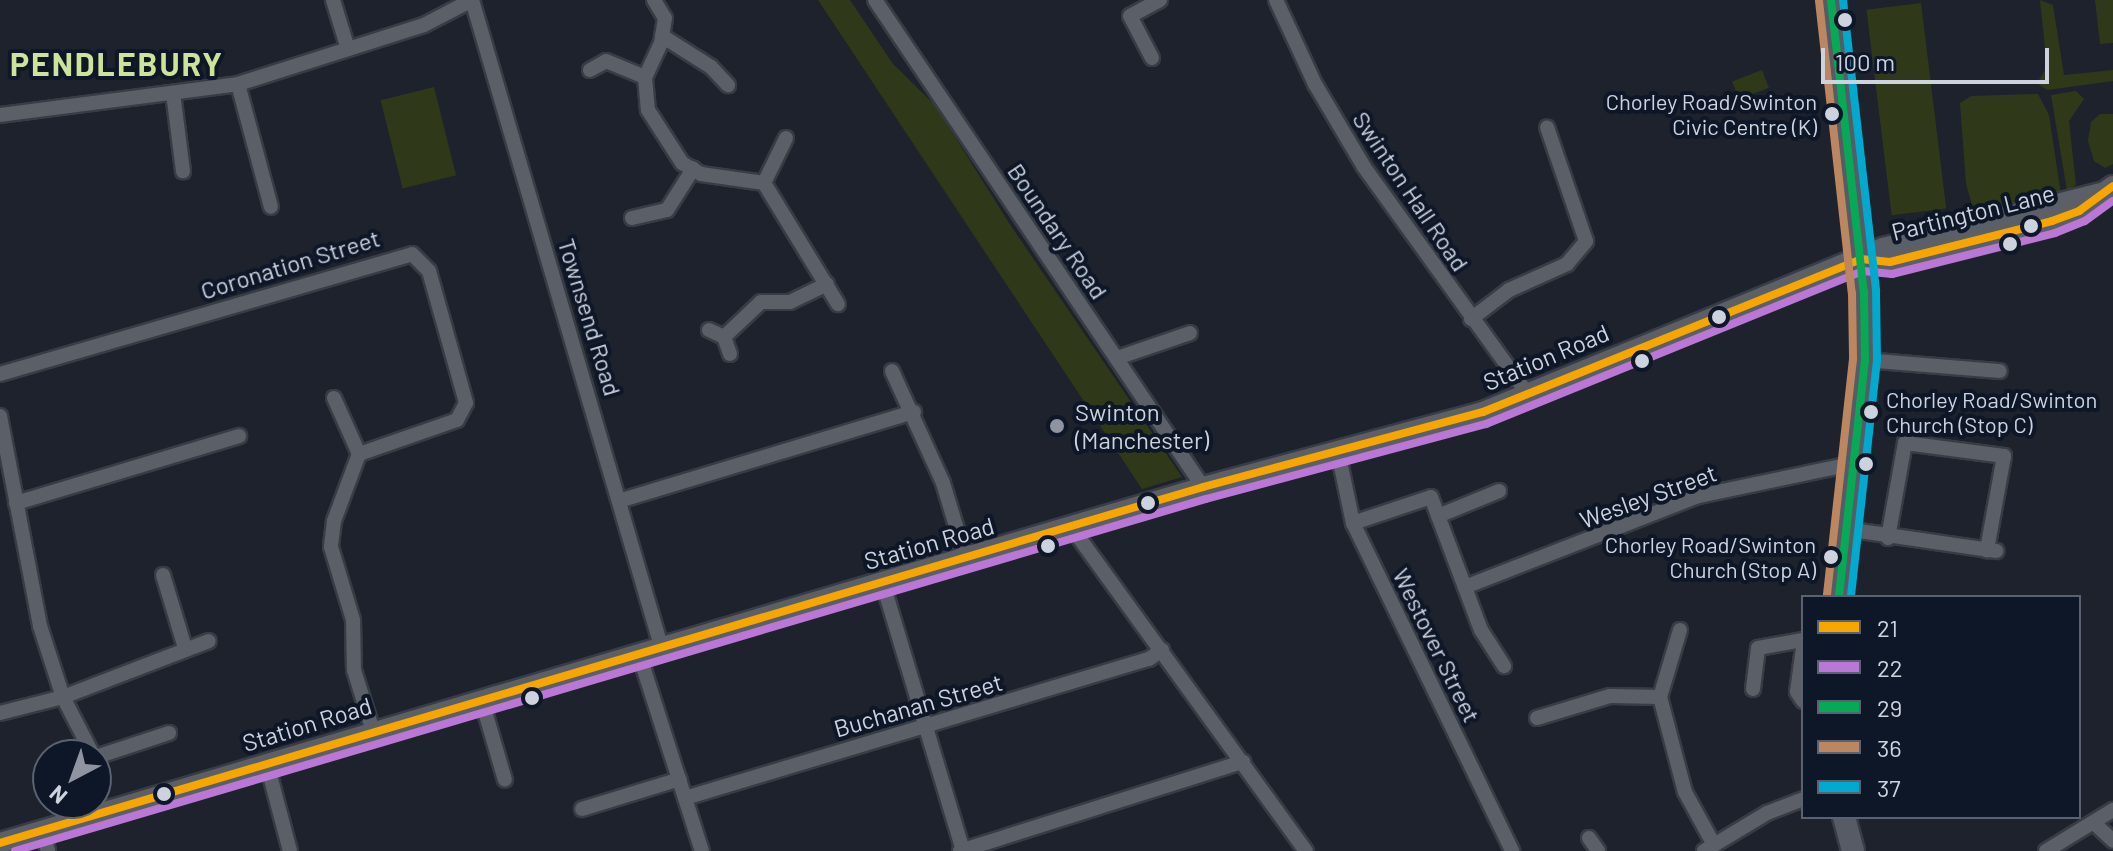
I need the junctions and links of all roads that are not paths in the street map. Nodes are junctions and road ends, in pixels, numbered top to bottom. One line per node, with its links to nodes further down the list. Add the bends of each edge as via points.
1 (333, 0): 9 (street)
2 (472, 0): 9 (street, via 424,25); 48 (street, Townsend Road)
3 (654, 0): 8 (street, via 665,18)
4 (875, 0): 33 (street, Boundary Road)
5 (1160, 0): 10 (street, via 1130,16)
6 (1276, 0): 28 (street, Swinton Hall Road, via 1315,84 1364,167)
7 (1831, 0): 25 (main road)
8 (662, 36): 12 (street); 14 (street, via 711,67)
9 (348, 49): 13 (street)
10 (1152, 58)
11 (590, 70): 12 (street, via 606,61)
12 (645, 77): 19 (street, via 648,110 682,163)
13 (238, 84): 15 (street); 23 (street)
14 (728, 85)
15 (173, 93): 16 (street); 20 (street)
16 (0, 115)
17 (1547, 127): 28 (street, via 1586,241 1567,264 1509,290)
18 (786, 138): 21 (street)
19 (693, 169): 21 (street); 24 (street, via 667,210)
20 (183, 171)
21 (764, 183): 26 (street)
22 (2109, 190): 25 (main road, Partington Lane, via 2052,221 1890,262)
23 (271, 207)
24 (632, 218)
25 (1861, 259): 34 (main road); 38 (main road, Station Road, via 1624,352)
26 (827, 284): 27 (street); 31 (street, via 790,302 761,302)
27 (838, 304)
28 (1471, 319): 38 (street, Swinton Hall Road)
29 (709, 330): 31 (street)
30 (1190, 333): 33 (street)
31 (724, 337): 32 (street)
32 (730, 354)
33 (1117, 358): 46 (street, Boundary Road)
34 (1865, 360): 36 (street); 45 (main road)
35 (892, 371): 40 (street)
36 (2000, 371)
37 (0, 374): 44 (street, Coronation Street, via 412,254 429,271 466,403 457,420)
38 (1529, 396): 43 (main road, Station Road)
39 (334, 398): 44 (street)
40 (914, 412): 48 (street); 55 (street)
41 (0, 416): 49 (street)
42 (239, 436): 49 (street)
43 (1338, 452): 46 (main road, Station Road); 51 (street, Westover Street)
44 (359, 454): 77 (street, via 334,521 331,547 353,620 354,670)
45 (1851, 464): 53 (main road); 58 (street, Wesley Street, via 1699,496)
46 (1196, 488): 52 (main road, Station Road)
47 (1499, 491): 50 (street)
48 (622, 500): 63 (street, Townsend Road)
49 (16, 503): 70 (street, via 40,626)
50 (1438, 516): 51 (street, via 1431,497); 58 (street)
51 (1353, 523): 100 (street, Westover Street)
52 (1079, 526): 55 (main road, Station Road); 65 (street)
53 (1846, 529): 54 (street); 59 (main road)
54 (1888, 538): 54 (street, via 1905,443 2004,456 1992,550)
55 (966, 559): 57 (main road, Station Road)
56 (163, 575): 64 (street)
57 (883, 584): 63 (main road, Station Road); 76 (street)
58 (1465, 587): 68 (street, via 1486,642)
59 (1839, 595)
60 (1680, 630): 71 (street)
61 (1801, 640): 69 (street, via 1758,648)
62 (209, 641): 64 (street)
63 (661, 646): 66 (main road, Station Road)
64 (185, 648): 70 (street)
65 (1162, 650): 76 (street, Buchanan Street, via 1149,659); 81 (street)
66 (639, 654): 72 (main road, Station Road); 83 (street)
67 (1801, 663): 73 (street)
68 (1504, 666)
69 (1753, 689)
70 (63, 697): 74 (street); 79 (street)
71 (1660, 697): 75 (street, via 1610,696); 95 (street, via 1685,792)
72 (481, 698): 77 (main road, Station Road); 84 (street)
73 (1801, 698)
74 (0, 713)
75 (1537, 718)
76 (926, 726): 85 (street, Buchanan Street); 98 (street)
77 (373, 731): 82 (main road, Station Road)
78 (169, 733): 80 (street)
79 (85, 739)
80 (112, 750)
81 (1243, 762): 98 (street); 99 (street)
82 (267, 764): 93 (main road, Station Road); 96 (street)
83 (680, 779): 85 (street); 87 (street)
84 (505, 780)
85 (685, 798): 97 (street)
86 (1801, 800): 95 (street)
87 (582, 809)
88 (2113, 810): 90 (street)
89 (1845, 819): 102 (main road)
90 (2094, 823): 92 (street); 103 (street)
91 (1589, 838): 101 (street)
92 (2113, 841)
93 (45, 842): 94 (main road, Station Road)
94 (0, 843)
95 (1709, 848)
96 (290, 851)
97 (702, 851)
98 (962, 851)
99 (1306, 851)
100 (1512, 851)
101 (1598, 851)
102 (1853, 851)
103 (2046, 851)

